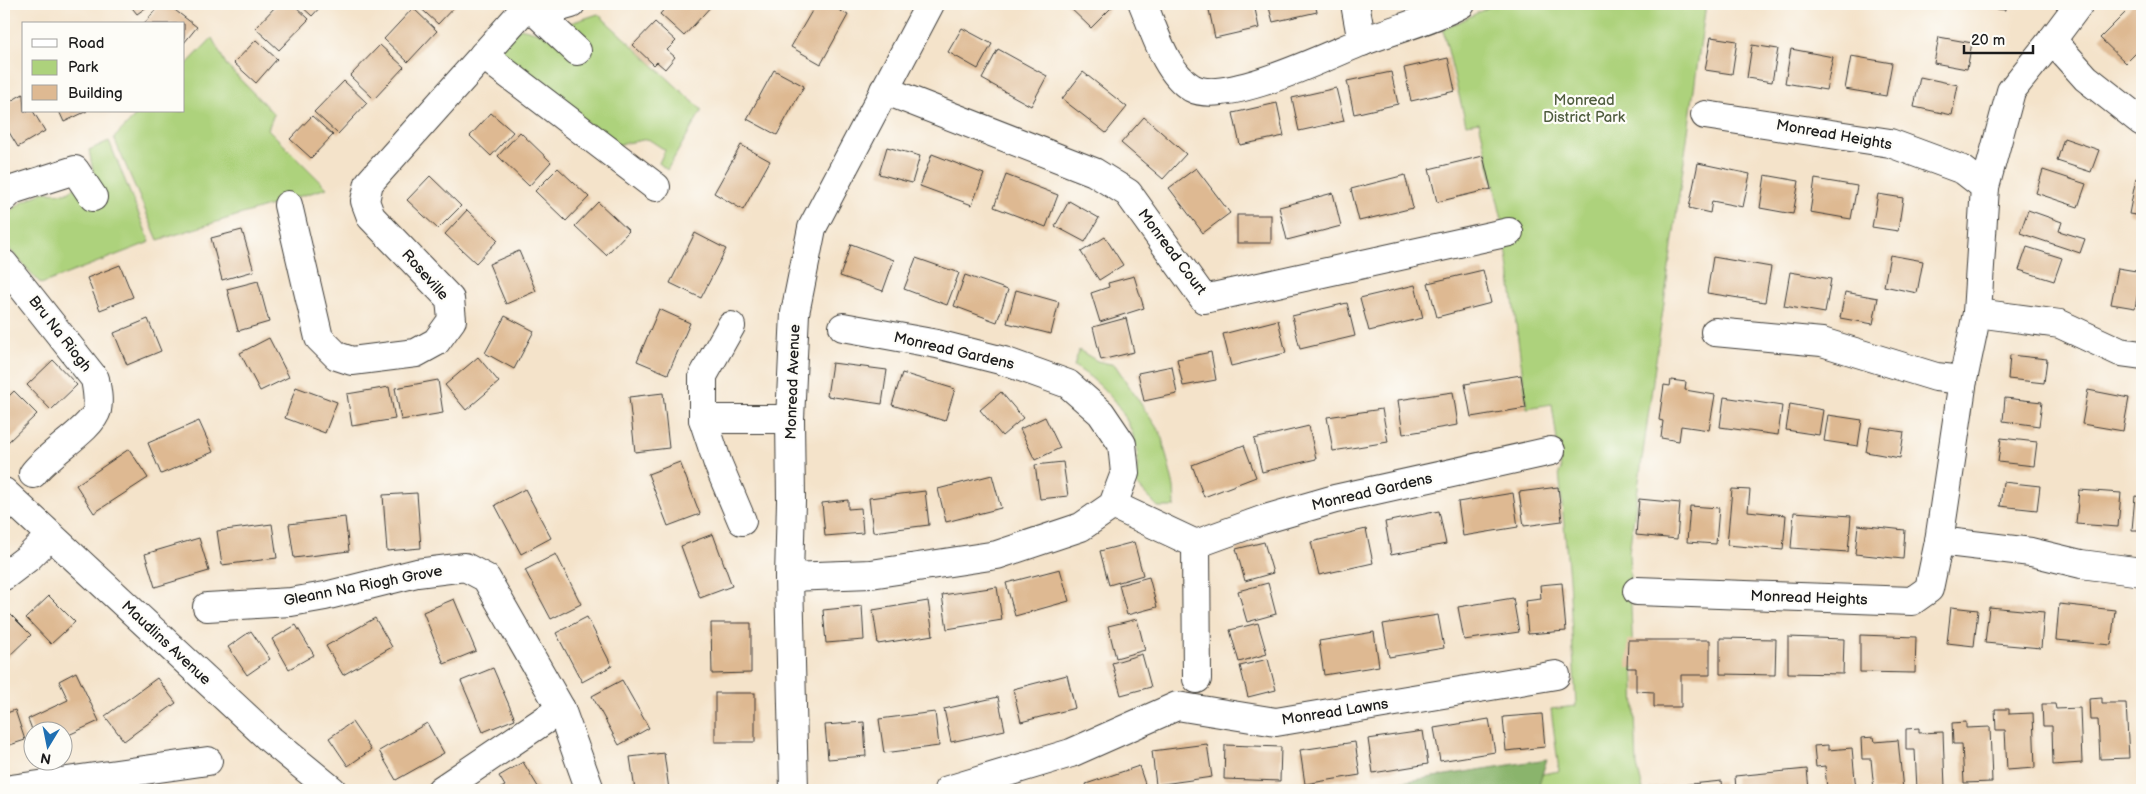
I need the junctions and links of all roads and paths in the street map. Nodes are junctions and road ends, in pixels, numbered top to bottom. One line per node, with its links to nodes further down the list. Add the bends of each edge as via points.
1 (528, 4): 2 (street, via 557,8); 10 (street); 11 (street, Roseville)
2 (571, 4)
3 (930, 4): 12 (street, Monread Avenue)
4 (1143, 4): 9 (street, via 1172,69 1192,88 1212,93 1277,78)
5 (1355, 4): 9 (street)
6 (1461, 4): 9 (street, via 1442,14)
7 (2079, 4): 8 (street, Monread Heights)
8 (2052, 40): 14 (street, via 2086,78); 16 (street, Monread Heights, via 2011,91)
9 (1362, 42)
10 (576, 51)
11 (483, 55): 15 (street); 19 (street, Roseville, via 369,183 365,201 371,217 450,299 452,320 436,342 416,353 352,361 337,356 320,338)
12 (884, 90): 20 (street, Monread Court, via 1094,172 1128,193 1204,299); 29 (street, Monread Avenue, via 812,228 795,313)
13 (1705, 114): 16 (street, Monread Heights, via 1890,143 1963,170)
14 (2142, 122)
15 (656, 187)
16 (1985, 187): 22 (street, Monread Heights)
17 (94, 197): 18 (street, via 75,170 12,190)
18 (4, 198)
19 (288, 205)
20 (1509, 232)
21 (4, 264): 31 (street, Bru Na Riogh, via 95,379 98,397 96,412 86,427 41,462)
22 (1977, 313): 26 (street, via 2060,324 2120,352); 27 (street, Monread Heights)
23 (731, 326): 28 (street, via 703,376)
24 (843, 327): 33 (street, Monread Gardens, via 1004,360 1068,384 1101,413 1122,444 1125,473)
25 (1716, 332): 27 (street, via 1822,342 1936,377)
26 (2142, 355)
27 (1963, 380): 36 (street, Monread Heights)
28 (703, 419): 29 (street); 34 (street)
29 (790, 419): 40 (street, Monread Avenue)
30 (1552, 451): 37 (street, Monread Gardens, via 1335,500 1262,520)
31 (33, 474)
32 (4, 492): 35 (street, Maudlins Avenue)
33 (1113, 505): 37 (street); 40 (street, via 1081,527 997,555 871,574)
34 (742, 521)
35 (50, 536): 39 (street, via 30,558); 48 (street, Maudlins Avenue, via 271,740)
36 (1939, 541): 38 (street, via 2031,552 2081,564); 41 (street, Monread Heights, via 1929,590 1912,601)
37 (1196, 544): 44 (street)
38 (2142, 572)
39 (4, 576)
40 (789, 577): 51 (street, Monread Avenue)
41 (1637, 591)
42 (207, 607): 45 (street, Gleann Na Riogh Grove, via 291,602 418,573 465,567 486,578)
43 (1556, 675): 52 (street, Monread Lawns, via 1276,722 1177,706 1071,753)
44 (1197, 679)
45 (561, 709): 49 (street); 50 (street, Gleann Na Riogh Grove)
46 (208, 762): 47 (street)
47 (4, 790)
48 (332, 790)
49 (441, 790)
50 (590, 790)
51 (794, 790)
52 (948, 790)

